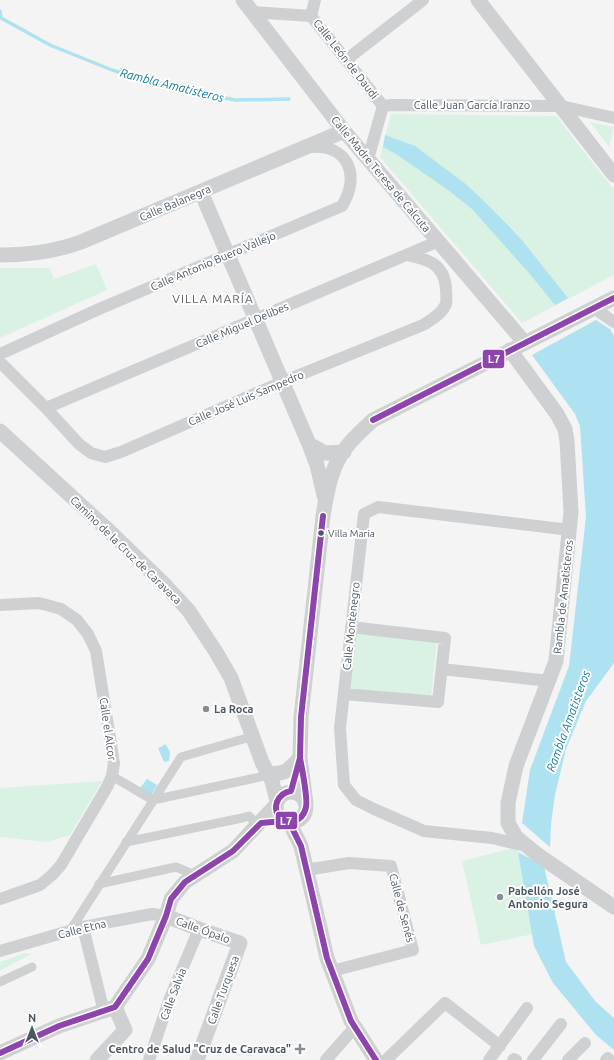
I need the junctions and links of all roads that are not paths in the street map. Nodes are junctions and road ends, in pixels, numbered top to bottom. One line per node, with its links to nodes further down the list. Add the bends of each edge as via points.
1 (243, 0): 5 (street, Calle Madre Teresa de Calcuta)
2 (315, 0): 6 (street)
3 (423, 0): 7 (street)
4 (478, 0): 9 (street)
5 (252, 12): 6 (street, Calle León de Daudi); 11 (street, Calle Madre Teresa de Calcuta)
6 (311, 16): 7 (street, Calle León de Daudi)
7 (346, 60): 8 (street, Calle León de Daudi)
8 (383, 106): 9 (street, Calle Juan García Iranzo); 13 (street, Calle León de Daudi)
9 (561, 106): 10 (street, Calle Juan García Iranzo); 14 (street)
10 (614, 118)
11 (344, 131): 12 (street, Calle Balanegra); 13 (street, Calle Madre Teresa de Calcuta)
12 (307, 147): 15 (street, Calle Balanegra); 18 (street, Calle Antonio Buero Vallejo, via 322,146 332,150 341,156 348,166 351,186 342,206)
13 (368, 159): 16 (street, Calle Madre Teresa de Calcuta)
14 (614, 174)
15 (201, 192): 17 (street, Calle Balanegra, via 68,247 38,253); 18 (street)
16 (439, 241): 19 (street, Calle Miguel Delibes); 24 (street, Calle Madre Teresa de Calcuta)
17 (0, 255)
18 (228, 255): 22 (street); 26 (street, Calle Antonio Buero Vallejo)
19 (407, 255): 22 (street, Calle Miguel Delibes); 28 (street, Calle José Luis Sampedro, via 431,261 443,275 446,281 446,304 438,316 423,325)
20 (614, 298): 21 (street)
21 (594, 308): 23 (street); 24 (street)
22 (255, 320): 28 (street); 29 (street, Calle Miguel Delibes)
23 (614, 322)
24 (525, 343): 25 (street)
25 (510, 350): 32 (street, via 373,420 353,439); 36 (street, Rambla de Amatisteros, via 557,414 565,429)
26 (0, 354)
27 (0, 362): 29 (street, Calle José Luis Sampedro)
28 (282, 382): 29 (street, Calle José Luis Sampedro, via 105,457 91,453 79,444); 31 (street)
29 (46, 408)
30 (0, 432): 42 (street, Camino de la Cruz de Caravaca, via 118,540 189,610 231,678)
31 (309, 444): 33 (street); 35 (street)
32 (344, 452): 33 (street); 34 (street, via 337,461)
33 (325, 453): 34 (street)
34 (334, 473): 35 (street)
35 (326, 501): 43 (street, via 301,717)
36 (570, 530): 38 (street, Calle Montenegro, via 378,507 364,514); 40 (street, Rambla de Amatisteros, via 557,657)
37 (0, 605): 44 (street, Calle el Alcor, via 39,603 61,609 77,620 88,634 96,651 114,763)
38 (351, 627): 39 (street, via 445,638); 41 (street, Calle Montenegro)
39 (442, 669): 40 (street); 41 (street, via 438,702)
40 (549, 681): 50 (street, Rambla de Amatisteros, via 516,766)
41 (344, 694): 53 (street, Calle Montenegro, via 340,728 344,785 356,800 424,831)
42 (254, 736): 45 (street, Camino de la Cruz de Caravaca); 47 (street, via 180,757)
43 (300, 758): 45 (street, via 288,771); 46 (street); 49 (street)
44 (112, 776): 47 (street); 60 (street, Calle el Alcor, via 61,865 52,875 40,885)
45 (270, 777): 46 (street); 47 (street); 48 (street, Camino de la Cruz de Caravaca)
46 (290, 791): 48 (street, via 280,796); 49 (street, via 301,795)
47 (153, 800): 54 (street)
48 (276, 804): 51 (street, via 277,813); 52 (street)
49 (305, 809): 51 (street, via 297,821); 55 (street)
50 (508, 816): 53 (street, via 503,827); 56 (street, Rambla de Amatisteros, via 510,828)
51 (287, 822): 52 (street); 55 (street)
52 (260, 824): 54 (street, via 249,816); 58 (street, via 233,851)
53 (492, 838): 56 (street, Calle Montenegro)
54 (126, 842): 59 (street)
55 (301, 846): 57 (street)
56 (526, 846): 61 (street, Rambla de Amatisteros)
57 (306, 870): 69 (street, via 320,933); 69 (street, Calle de Senés, via 349,862 391,866 413,950)
58 (195, 875): 59 (street, via 176,867); 62 (street, via 185,882 171,899)
59 (100, 884): 65 (street)
60 (0, 899)
61 (614, 906)
62 (166, 916): 63 (street, Calle Etna, via 152,914); 64 (street, Calle Ópalo); 72 (street, via 148,959)
63 (83, 927): 65 (street, Calle Etna); 72 (street)
64 (199, 929): 66 (street, Calle Ópalo); 79 (street, Calle Salvia, via 170,998)
65 (70, 931): 67 (street, Calle Etna)
66 (240, 943): 80 (street, Calle Turquesa)
67 (0, 952)
68 (32, 967): 70 (street)
69 (332, 971): 74 (street)
70 (0, 982)
71 (527, 1008): 76 (street)
72 (110, 1009): 77 (street, via 58,1026); 78 (street, via 125,1030)
73 (561, 1024): 85 (street)
74 (355, 1027): 81 (street); 82 (street)
75 (585, 1043): 86 (street)
76 (500, 1046): 83 (street, via 445,1003); 84 (street)
77 (0, 1053)
78 (97, 1060)
79 (149, 1060)
80 (197, 1060)
81 (326, 1060)
82 (376, 1060)
83 (386, 1060)
84 (489, 1060)
85 (533, 1060)
86 (568, 1060)

